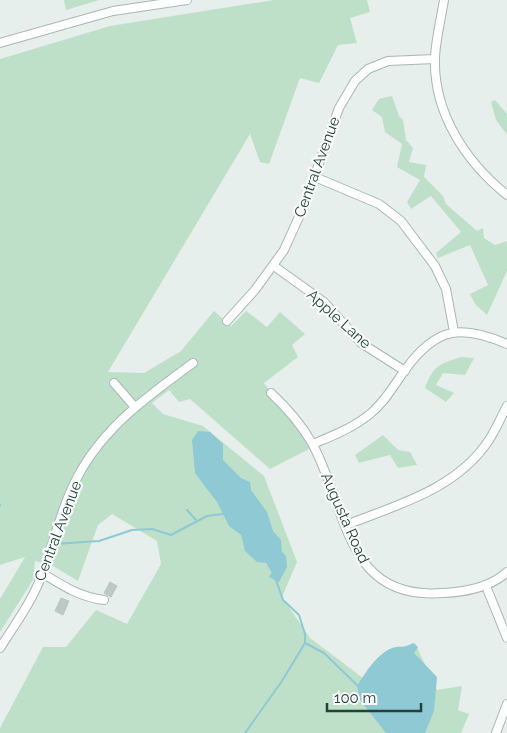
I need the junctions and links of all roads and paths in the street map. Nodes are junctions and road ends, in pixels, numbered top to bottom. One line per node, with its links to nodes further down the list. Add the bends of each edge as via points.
1 (187, 0): 3 (street, via 113,11)
2 (444, 0): 4 (street)
3 (0, 43)
4 (435, 59): 5 (street, Central Avenue, via 388,61 368,70 355,81 339,108); 6 (street, via 443,107 460,146 480,171)
5 (314, 177): 7 (street, Central Avenue, via 295,228); 9 (street, via 379,204 400,221 435,266 446,289)
6 (507, 195)
7 (274, 266): 8 (street, Central Avenue); 12 (street, Apple Lane, via 324,302 361,343)
8 (227, 321)
9 (454, 332): 10 (street, via 470,331); 12 (street, via 424,347)
10 (507, 344)
11 (193, 363): 15 (street, Central Avenue)
12 (405, 371): 17 (street, via 393,390 370,414)
13 (114, 383): 15 (street)
14 (271, 393): 17 (street, Augusta Road)
15 (134, 406): 20 (street, Central Avenue, via 102,440 78,476)
16 (507, 406): 18 (street, via 488,441 471,461 436,489)
17 (313, 444): 18 (street, Augusta Road)
18 (346, 525): 21 (street, Augusta Road, via 360,558 383,582 415,594 452,593)
19 (507, 572): 21 (street, Augusta Road)
20 (42, 573): 22 (street, via 72,591); 24 (street, Central Avenue, via 31,600)
21 (486, 586): 23 (street)
22 (104, 600)
23 (507, 638)
24 (0, 648)
25 (507, 704): 26 (street)
26 (496, 733)

